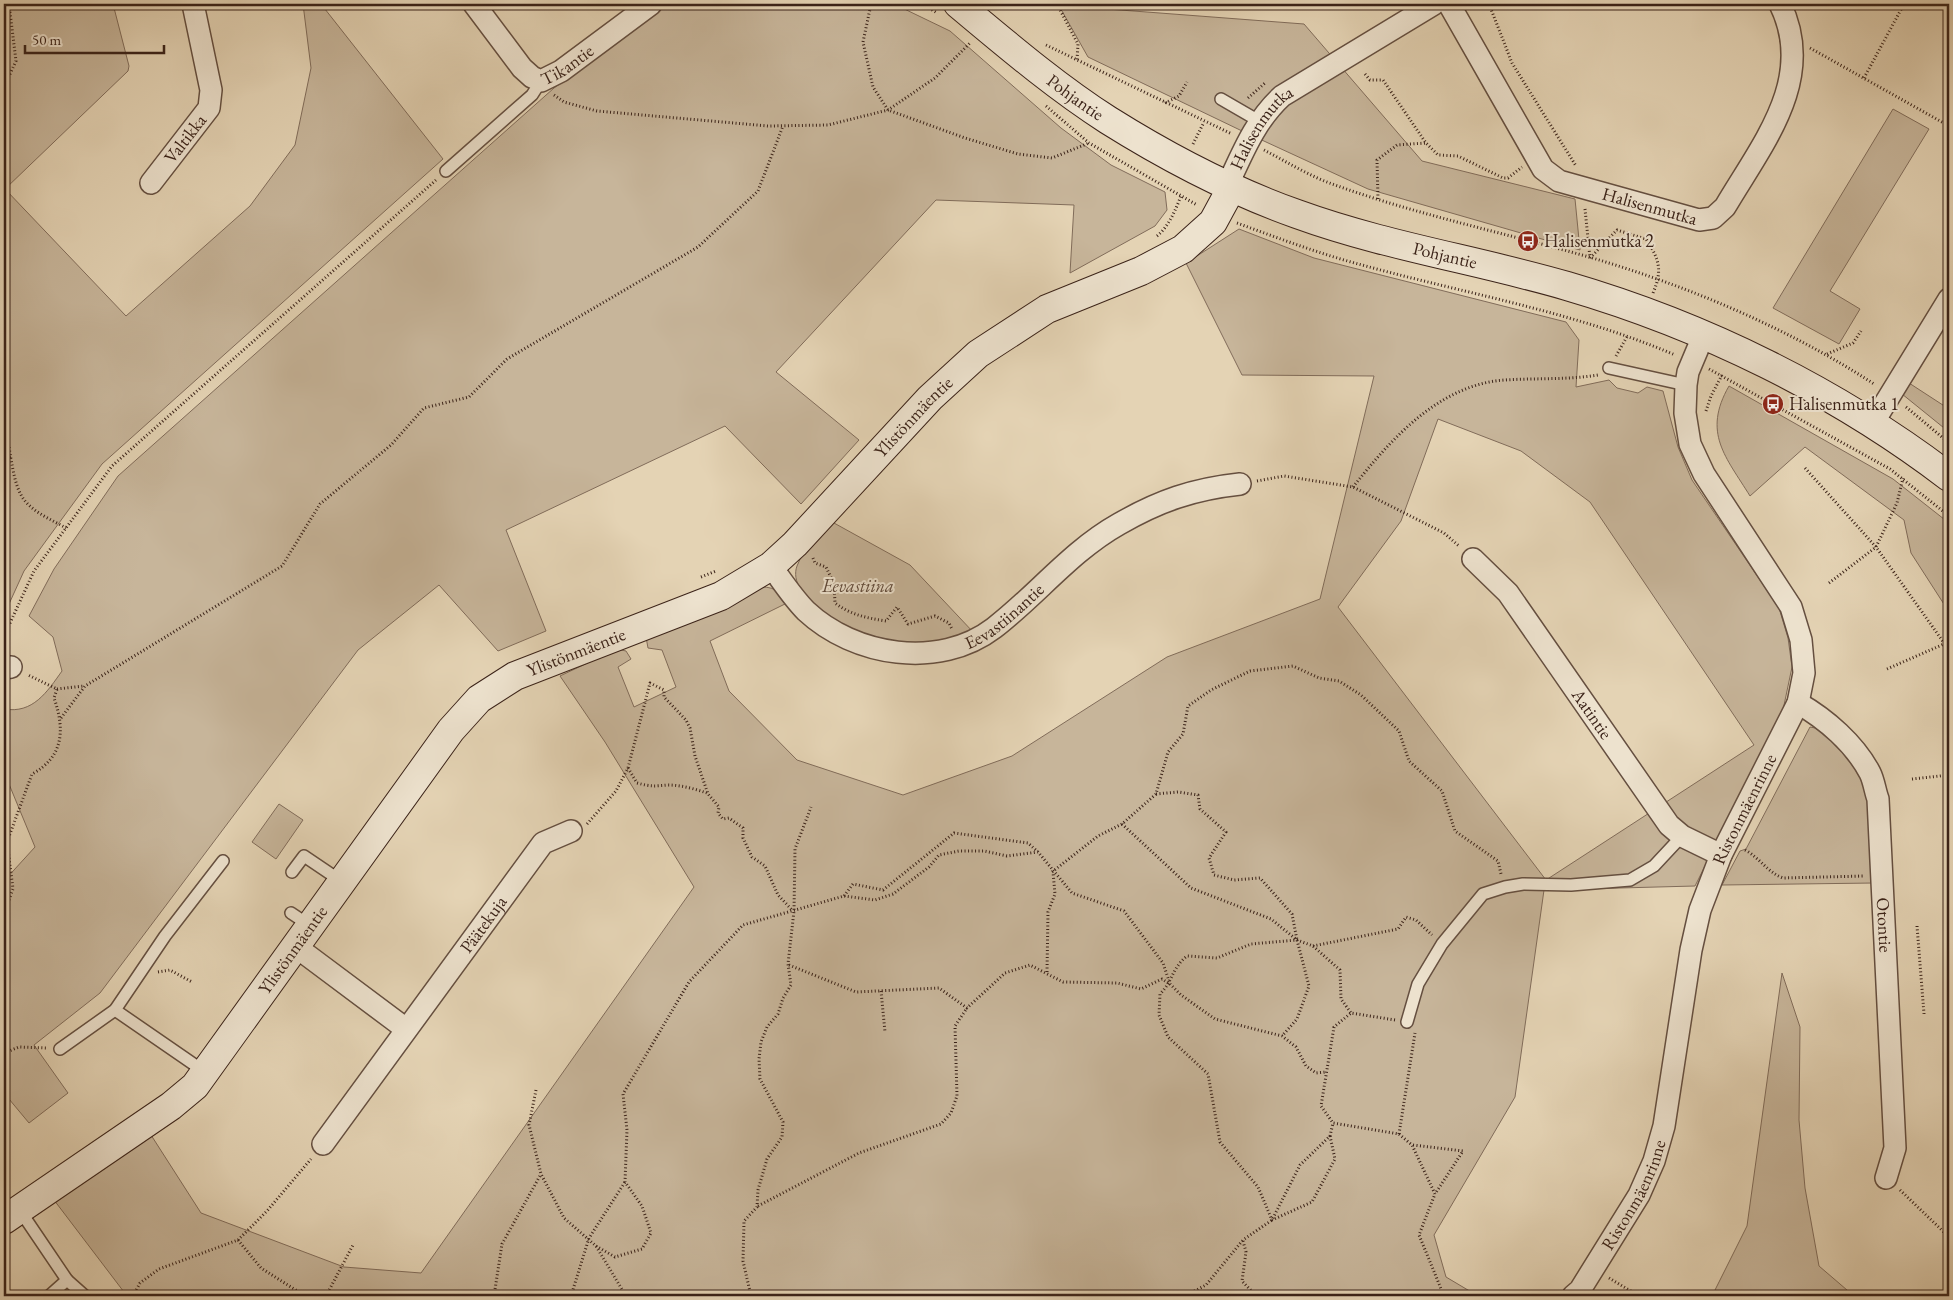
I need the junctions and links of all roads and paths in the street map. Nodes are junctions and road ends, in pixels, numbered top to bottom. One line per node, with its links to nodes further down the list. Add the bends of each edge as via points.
1 (193, 4): 34 (street, Valtikka, via 211,90 210,108)
2 (474, 4): 20 (street, Tikantie, via 522,68)
3 (651, 4): 20 (street, Tikantie, via 561,71)
4 (873, 4): 25 (path, via 863,42 874,87)
5 (958, 4): 35 (street, Pohjantie, via 1017,53 1108,120)
6 (1057, 4): 17 (path, via 1078,44)
7 (1434, 4): 26 (street, Halisenmutka, via 1282,96)
8 (1449, 4): 32 (street, Halisenmutka)
9 (1490, 4): 36 (path, via 1512,63 1578,168)
10 (1780, 4): 14 (street, Halisenmutka)
11 (1904, 4): 19 (path)
12 (9, 5): 13 (path); 22 (path, via 16,62)
13 (4, 8)
14 (1793, 38): 19 (path); 36 (street, Halisenmutka, via 1791,81 1779,116 1725,207 1713,218 1699,220)
15 (970, 43): 25 (path, via 935,78)
16 (1042, 43): 17 (path)
17 (1077, 60): 24 (path)
18 (1365, 74): 31 (path, via 1370,80 1383,80)
19 (1864, 78): 28 (path)
20 (541, 80): 27 (path, via 564,102 597,111); 33 (lane, via 532,95)
21 (1187, 82): 24 (path, via 1179,96)
22 (4, 86)
23 (1221, 100): 26 (lane)
24 (1165, 103): 29 (path)
25 (888, 110): 27 (path, via 828,125); 30 (path, via 1018,154 1052,158)
26 (1259, 121): 29 (street, Halisenmutka)
27 (783, 126): 75 (path, via 758,191 698,247 507,359 469,397 424,408 391,445 320,504 282,566)
28 (1949, 126)
29 (1248, 142): 35 (street, Halisenmutka); 37 (path, via 1333,185)
30 (1090, 143)
31 (1426, 144): 32 (path, via 1438,155 1458,156 1504,178); 37 (path, via 1397,145 1377,160)
32 (1536, 156): 36 (street, Halisenmutka, via 1550,176)
33 (446, 171): 63 (path, via 112,466)
34 (152, 183)
35 (1230, 186): 38 (street, Ylistönmäentie); 43 (street, Pohjantie, via 1298,215 1567,286)
36 (1582, 187): 39 (path)
37 (1378, 199): 39 (path)
38 (1217, 215): 44 (path, via 1317,252); 67 (street, Ylistönmäentie, via 1183,249 1141,271 1047,309 978,354 930,398 796,544)
39 (1590, 258): 40 (path); 40 (path, via 1617,230 1646,239 1658,259)
40 (1658, 281): 45 (path, via 1757,319)
41 (1949, 301): 50 (street)
42 (1861, 331): 45 (path, via 1853,343)
43 (1704, 334): 46 (street, Ristonmäenrinne); 52 (street, Pohjantie, via 1790,376)
44 (1628, 335): 46 (path); 47 (path)
45 (1827, 354): 50 (path)
46 (1692, 362): 48 (path); 49 (street, Ristonmäenrinne)
47 (1609, 368): 49 (lane); 61 (path, via 1582,378 1501,380 1459,390 1430,408 1401,434)
48 (1722, 375): 51 (path); 58 (path)
49 (1686, 385): 77 (street, Ristonmäenrinne, via 1685,413 1689,436 1704,474 1791,607 1801,640 1804,673)
50 (1891, 395): 52 (street); 54 (path)
51 (1704, 418)
52 (1873, 423): 59 (street, Pohjantie)
53 (4, 427): 55 (path)
54 (1949, 443)
55 (12, 457): 56 (path); 63 (path, via 18,488 26,503)
56 (4, 461)
57 (1805, 468): 64 (path)
58 (1903, 478): 62 (path); 64 (path, via 1897,503)
59 (1949, 478)
60 (1240, 484): 61 (path, via 1284,476); 71 (street, Eevastiinantie, via 1205,488 1168,500 1118,524 1072,557 992,630)
61 (1353, 487): 65 (path, via 1444,533)
62 (1949, 516)
63 (66, 528): 69 (path, via 34,571)
64 (1876, 547): 68 (path); 70 (path)
65 (1473, 559): 87 (street, Aatintie, via 1508,593 1669,825)
66 (815, 563): 71 (path, via 826,567 834,584 835,603 843,609 886,621 897,607 908,624 935,616 949,622)
67 (770, 566): 71 (street, Eevastiinantie, via 806,610 833,632 866,646 922,654); 94 (street, Ylistönmäentie, via 721,596 515,676 479,699 452,730)
68 (1829, 583)
69 (4, 636)
70 (1944, 644): 72 (path); 74 (path)
71 (959, 645)
72 (1949, 650)
73 (7, 667): 76 (path)
74 (1887, 669)
75 (85, 686): 76 (path); 78 (path)
76 (57, 689): 78 (path, via 54,698)
77 (1798, 704): 88 (street, Ristonmäenrinne); 93 (street, Otontie, via 1828,722 1870,773 1878,800)
78 (61, 718): 98 (path, via 58,748 47,766 32,774 7,842 13,889)
79 (628, 768): 82 (path, via 637,783 653,788 669,785 691,788); 82 (path, via 650,683 664,690 671,706 686,720); 86 (path, via 616,791 590,823)
80 (1949, 775): 81 (path)
81 (1912, 779)
82 (708, 794): 97 (path, via 718,804 718,813 723,819 729,818 743,828 743,838 752,857 765,866 778,895)
83 (1156, 794): 85 (path); 95 (path, via 1168,752 1183,734 1188,706 1211,690 1250,671 1293,666 1318,678 1339,682 1361,695 1399,731 1409,761 1442,791 1455,831 1498,861); 101 (path, via 1178,792 1198,795 1200,808 1226,832 1209,858 1214,875 1234,880 1260,878 1292,914)
84 (811, 807): 97 (path, via 795,849)
85 (1122, 824): 92 (path, via 1098,836); 101 (path, via 1191,888 1271,919)
86 (571, 831): 115 (street, Päätekuja, via 543,842)
87 (1682, 836): 88 (street, Aatintie); 95 (lane, via 1654,866 1630,880)
88 (1730, 848): 93 (path, via 1754,855 1774,875 1783,878); 141 (street, Ristonmäenrinne, via 1700,910 1664,1126 1654,1162 1639,1195)
89 (1038, 852): 92 (path); 96 (path, via 1007,856 984,851 959,851 939,856 893,894 875,900); 96 (path, via 1028,843 954,833 883,890 853,884)
90 (223, 861): 106 (lane)
91 (292, 872): 94 (lane, via 304,856)
92 (1052, 872): 105 (path, via 1055,894 1048,912); 108 (path, via 1072,893 1124,910 1163,963)
93 (1881, 875): 129 (street, Otontie, via 1895,1148)
94 (341, 881): 100 (street, Ylistönmäentie)
95 (1505, 887): 102 (lane, via 1483,894)
96 (844, 896): 97 (path)
97 (794, 911): 104 (path); 130 (path, via 743,925 689,982 623,1094 627,1130)
98 (4, 913)
99 (1916, 926): 113 (path)
100 (298, 928): 115 (street); 120 (street, Ylistönmäentie)
101 (1297, 940): 103 (path); 108 (path, via 1250,944 1217,958 1187,956 1177,964); 117 (path, via 1310,986 1297,1019)
102 (1442, 944): 103 (path, via 1416,920 1406,917 1398,929); 114 (lane, via 1418,984)
103 (1313, 946): 112 (path, via 1340,970 1341,1000)
104 (788, 964): 109 (path, via 856,992); 132 (path, via 791,985 761,1042 760,1079 783,1122 782,1137 766,1159)
105 (1047, 972): 108 (path, via 1063,982 1117,983 1141,989 1162,979); 110 (path, via 1030,965 1004,973)
106 (137, 975): 107 (path, via 170,970); 111 (lane)
107 (192, 982)
108 (1170, 984): 117 (path, via 1215,1020); 134 (path, via 1160,994 1159,1015 1168,1037 1208,1074 1220,1142 1258,1187)
109 (881, 991): 110 (path, via 939,988); 116 (path)
110 (967, 1008): 132 (path, via 954,1026 957,1096 951,1112 941,1124 860,1153)
111 (115, 1010): 118 (lane); 120 (lane)
112 (1351, 1013): 114 (path); 121 (path, via 1334,1027)
113 (1924, 1014)
114 (1407, 1022): 124 (path, via 1416,1034)
115 (406, 1029): 126 (street, Päätekuja)
116 (884, 1032)
117 (1282, 1036): 121 (path, via 1296,1047 1306,1066 1316,1072)
118 (60, 1049): 119 (path, via 19,1047)
119 (4, 1053)
120 (205, 1072): 133 (street, Ylistönmäentie, via 195,1086 171,1106)
121 (1326, 1072): 123 (path, via 1321,1106)
122 (536, 1090): 128 (path, via 529,1124)
123 (1333, 1123): 124 (path); 125 (path)
124 (1399, 1134): 127 (path)
125 (1330, 1136): 134 (path, via 1300,1164); 134 (path, via 1336,1159 1312,1202)
126 (323, 1144): 137 (path)
127 (1412, 1145): 131 (path); 131 (path, via 1463,1151)
128 (541, 1174): 136 (path, via 564,1218); 148 (path, via 502,1244)
129 (1886, 1178): 135 (path)
130 (625, 1182): 136 (path); 140 (path, via 642,1206 651,1233 642,1249 615,1256)
131 (1435, 1194): 154 (path, via 1419,1235)
132 (757, 1207): 151 (path, via 744,1221 743,1261)
133 (11, 1214): 142 (lane)
134 (1272, 1220): 138 (path)
135 (1949, 1237)
136 (589, 1238): 140 (path); 149 (path)
137 (238, 1240): 145 (path, via 158,1269 140,1283); 146 (path, via 261,1268)
138 (1243, 1240): 152 (path, via 1206,1285); 153 (path, via 1246,1252 1242,1281)
139 (353, 1244): 147 (path)
140 (596, 1246): 150 (path)
141 (1594, 1268): 155 (street, Ristonmäenrinne); 156 (path)
142 (67, 1280): 143 (lane); 144 (lane)
143 (49, 1296)
144 (85, 1296)
145 (133, 1296)
146 (305, 1296)
147 (326, 1296)
148 (494, 1296)
149 (571, 1296)
150 (626, 1296)
151 (751, 1296)
152 (1185, 1296)
153 (1256, 1296)
154 (1444, 1296)
155 (1573, 1296)
156 (1639, 1296)

